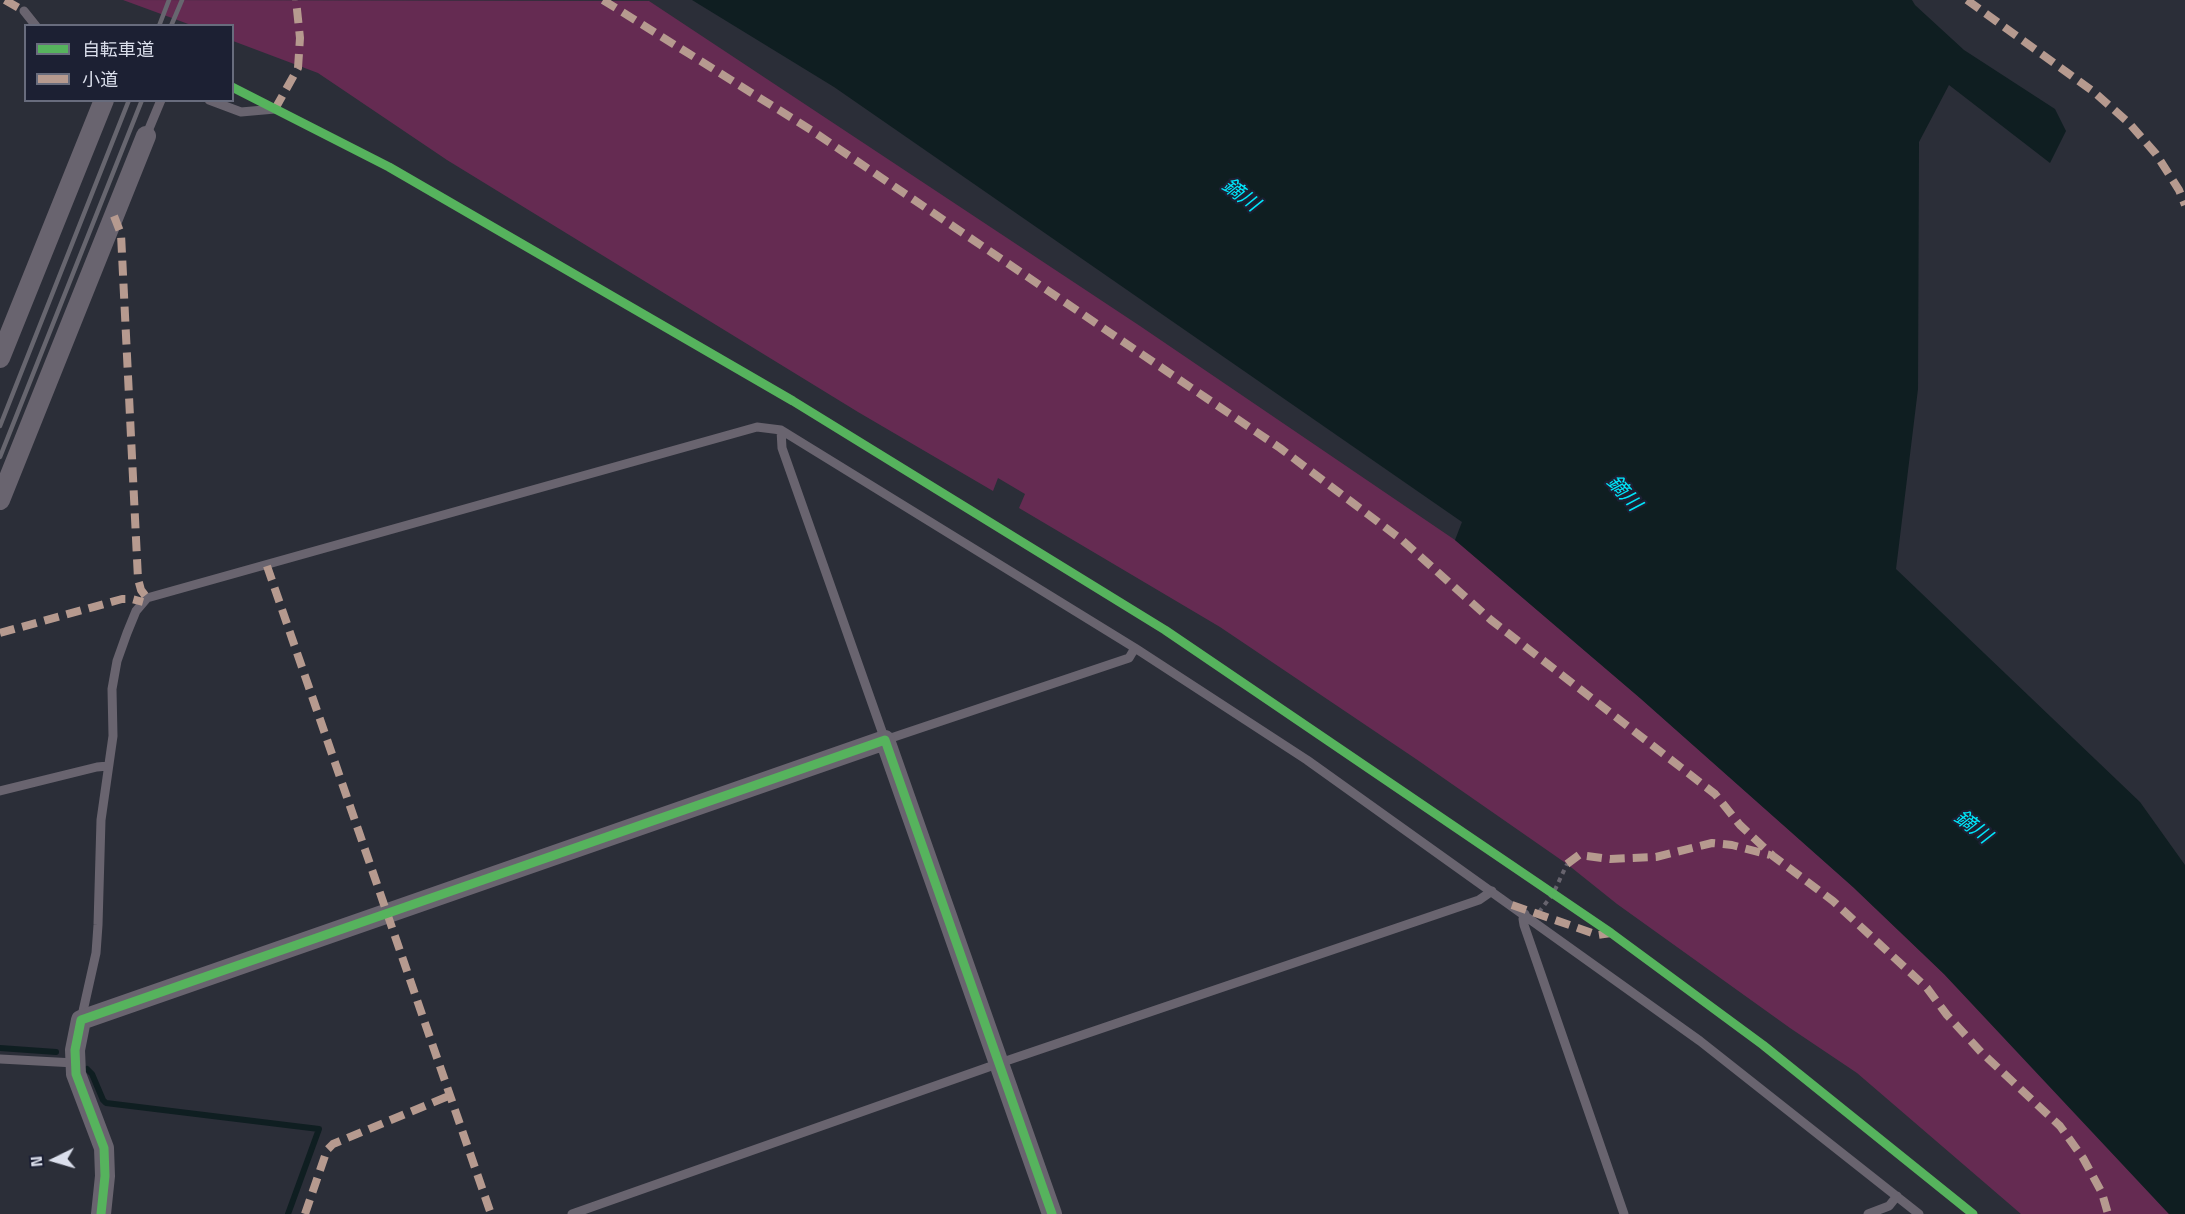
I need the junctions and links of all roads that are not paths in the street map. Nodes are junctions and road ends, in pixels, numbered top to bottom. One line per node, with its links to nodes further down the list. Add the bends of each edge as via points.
1 (24, 11): 2 (lane)
2 (34, 24)
3 (103, 102): 8 (street)
4 (160, 102): 7 (lane)
5 (214, 102): 6 (lane, via 241,112)
6 (275, 109)
7 (146, 136): 10 (street)
8 (0, 358)
9 (781, 430): 11 (lane); 12 (lane, via 782,448); 13 (lane, via 757,427 147,598 136,611 117,661)
10 (0, 500)
11 (1135, 648): 12 (lane, via 1129,658); 15 (lane, via 1306,760)
12 (885, 740): 17 (street); 20 (street)
13 (108, 766): 14 (lane); 17 (lane, via 101,820 96,953)
14 (0, 790)
15 (1492, 891): 16 (lane); 20 (lane, via 1479,900)
16 (1525, 914): 21 (lane, via 1700,1041); 25 (lane, via 1524,925)
17 (81, 1020): 19 (street)
18 (0, 1059): 19 (lane)
19 (75, 1063): 22 (street, via 80,1088 104,1148)
20 (999, 1063): 23 (lane); 24 (street)
21 (1897, 1196): 26 (lane, via 1889,1206); 27 (lane)
22 (100, 1214)
23 (572, 1214)
24 (1052, 1214)
25 (1624, 1214)
26 (1868, 1214)
27 (1919, 1214)

